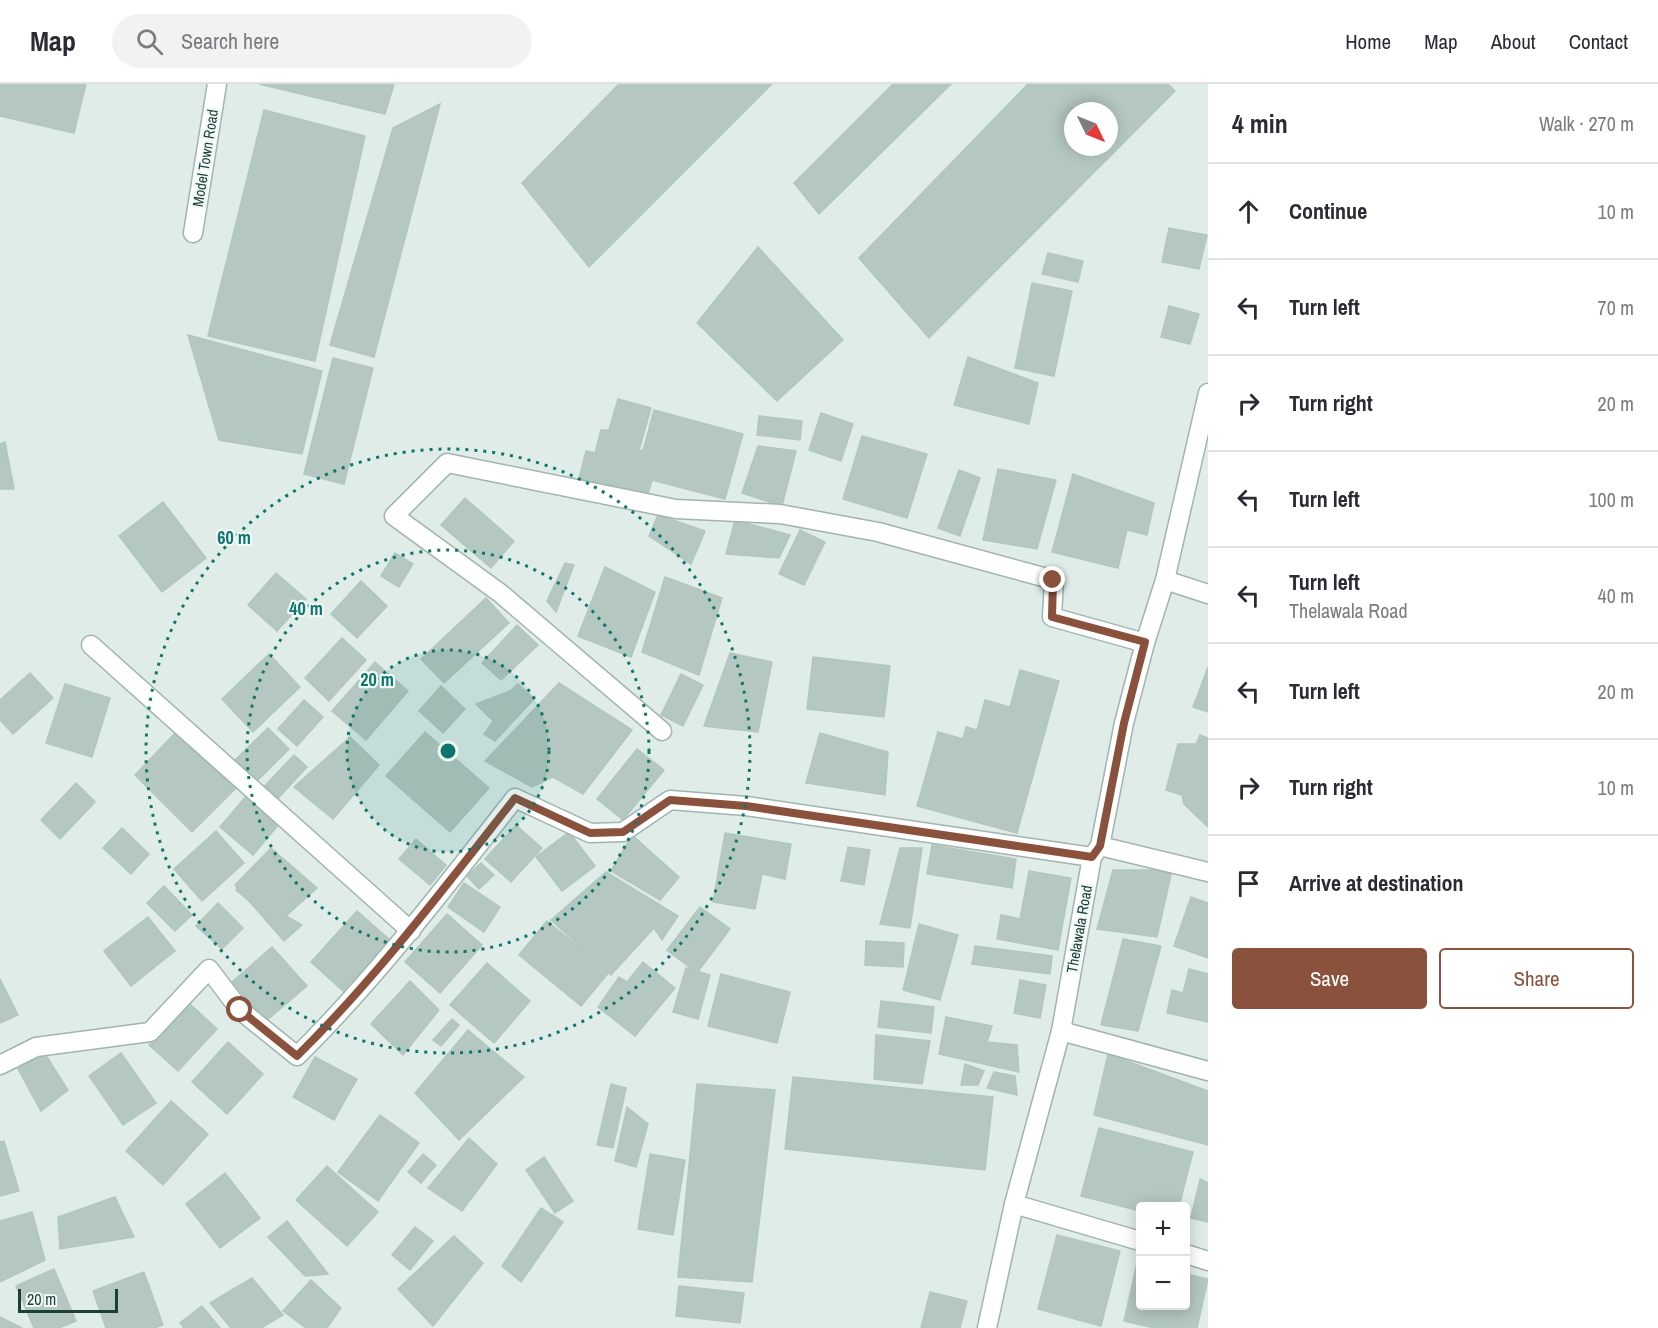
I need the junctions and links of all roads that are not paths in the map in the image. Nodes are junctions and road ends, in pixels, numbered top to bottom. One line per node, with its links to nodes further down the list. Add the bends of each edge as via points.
1 (217, 84): 2 (street, Model Town Road)
2 (193, 233)
3 (1208, 393): 4 (street, Thelawala Road)
4 (1165, 580): 5 (street); 6 (street, Thelawala Road)
5 (1208, 594)
6 (1145, 642): 8 (street, via 1052,617 1053,580 878,532 780,514 676,509 447,463 394,516 500,593); 9 (street, Thelawala Road)
7 (91, 645): 11 (street)
8 (662, 731)
9 (1096, 851): 10 (street); 11 (street, via 746,806 670,800 623,832 590,833 515,798); 12 (street, Thelawala Road)
10 (1208, 873)
11 (411, 931): 13 (street, via 341,1013 297,1056 240,1010 209,969 150,1032 36,1047)
12 (1061, 1031): 14 (street); 15 (street, Thelawala Road)
13 (0, 1065)
14 (1208, 1071)
15 (1014, 1204): 16 (street); 19 (street, Thelawala Road)
16 (1136, 1240)
17 (1190, 1256): 18 (street)
18 (1208, 1261)
19 (987, 1328)

